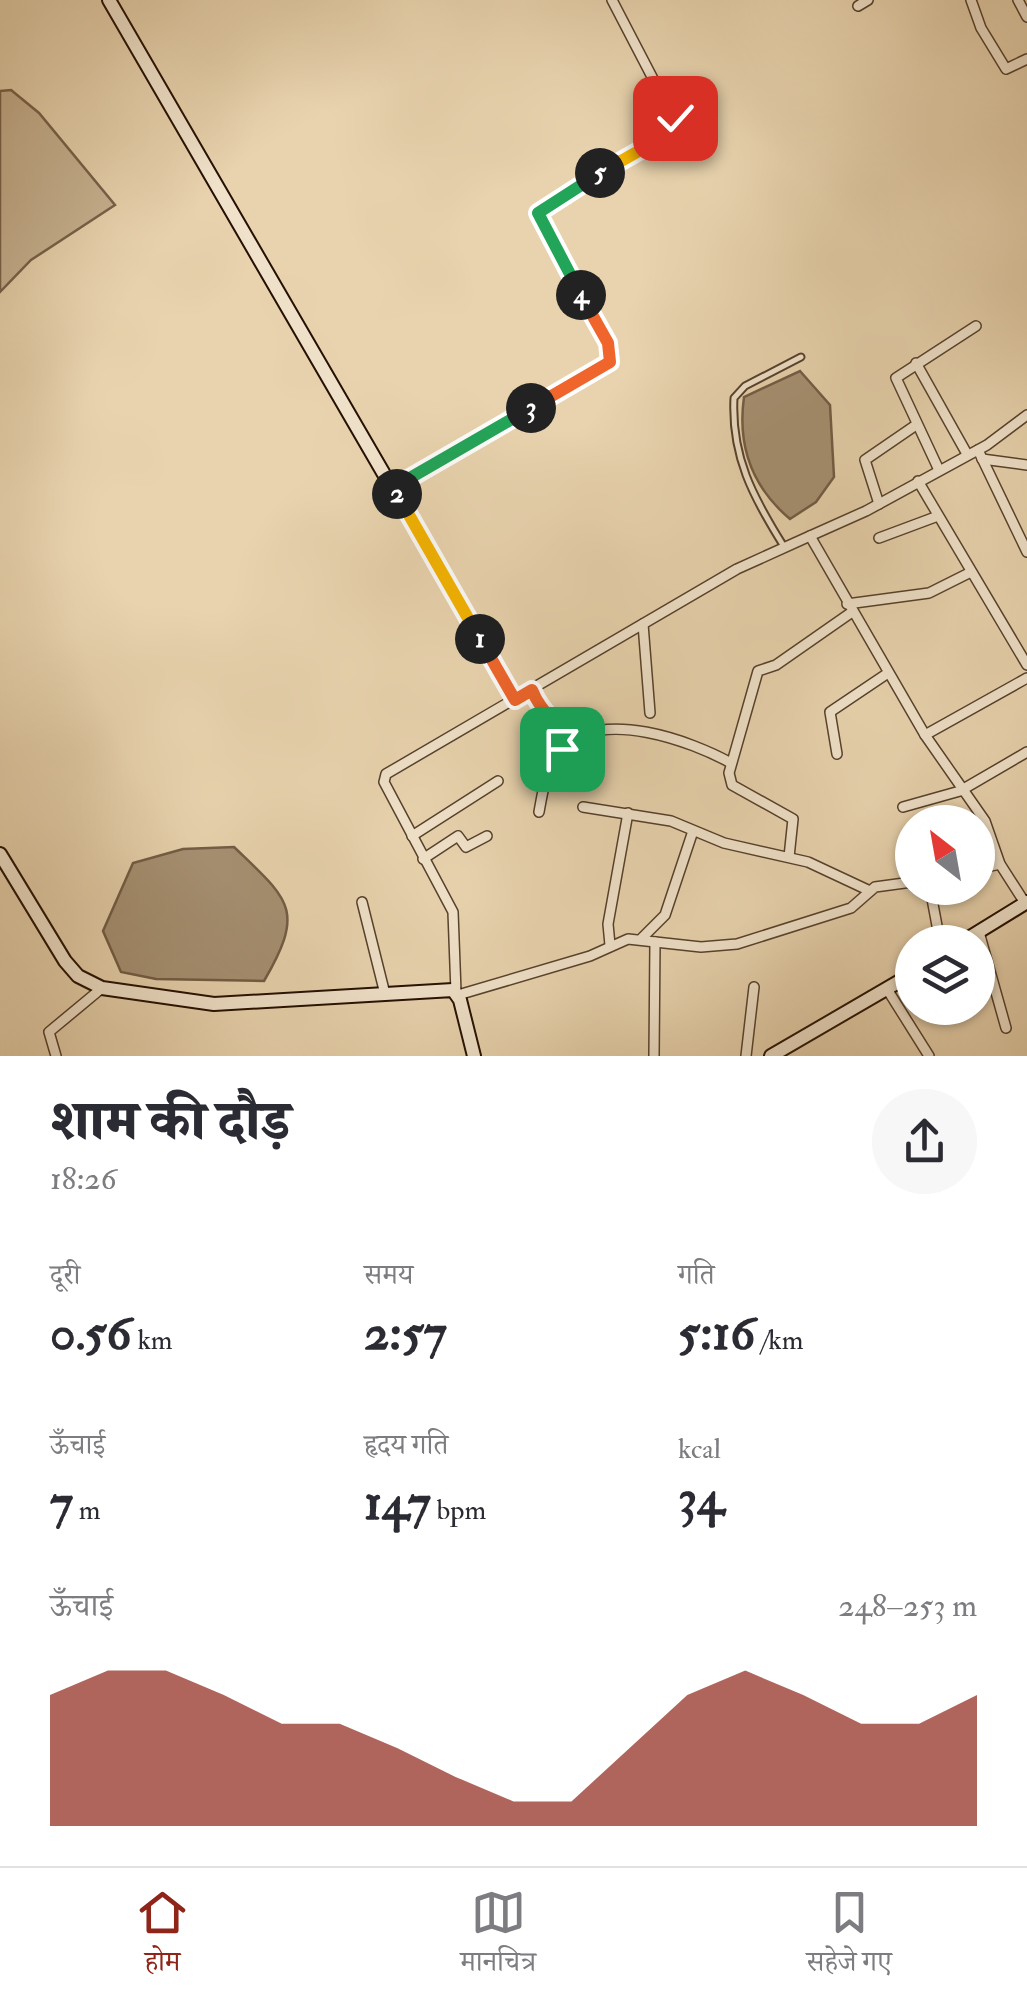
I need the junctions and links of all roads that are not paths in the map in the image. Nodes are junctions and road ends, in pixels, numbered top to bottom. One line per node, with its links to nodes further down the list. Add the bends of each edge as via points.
1 (109, 0): 17 (street)
2 (612, 0): 17 (street, via 676,125 538,213 608,343 610,362)
3 (971, 0): 6 (street, via 1006,69)
4 (1018, 0): 5 (street)
5 (1027, 17)
6 (1027, 59)
7 (976, 326): 9 (street)
8 (801, 356): 22 (lane, via 734,398 746,482)
9 (916, 363): 11 (street, via 895,383); 12 (street)
10 (1027, 415): 13 (street)
11 (916, 425): 15 (street); 18 (street, via 865,460)
12 (967, 454): 13 (street); 15 (street)
13 (980, 454): 14 (street); 23 (street)
14 (1027, 466)
15 (938, 468): 16 (street)
16 (918, 481): 18 (street); 19 (street)
17 (394, 488): 33 (street)
18 (879, 504): 20 (street)
19 (938, 516): 21 (street); 24 (street)
20 (810, 536): 22 (street); 25 (street)
21 (879, 538)
22 (783, 545): 26 (street)
23 (1027, 552)
24 (971, 572): 25 (street, via 929,593); 28 (street)
25 (849, 608): 30 (street); 39 (street, via 776,666 758,671)
26 (643, 624): 32 (street); 34 (street)
27 (1027, 642): 28 (street)
28 (1017, 648): 29 (street)
29 (1027, 665)
30 (888, 673): 35 (street); 38 (street, via 830,712)
31 (1027, 678): 35 (street)
32 (532, 690): 33 (street); 36 (street, via 540,712 556,720)
33 (515, 700): 47 (street, via 386,774)
34 (650, 713)
35 (924, 735): 41 (street)
36 (570, 743): 39 (street, via 614,731 663,734); 44 (street, via 553,762)
37 (1027, 752): 41 (street)
38 (837, 754)
39 (731, 763): 50 (street, via 732,784 793,819)
40 (498, 781): 47 (street)
41 (960, 791): 42 (street); 52 (street, via 985,821)
42 (910, 805)
43 (584, 807): 45 (street)
44 (539, 812)
45 (628, 813): 46 (street); 61 (street)
46 (694, 831): 50 (street); 59 (street, via 665,915)
47 (412, 836): 51 (street)
48 (487, 836): 51 (street, via 466,847 458,836)
49 (0, 854): 64 (street, via 65,961)
50 (788, 857): 55 (street)
51 (423, 860): 67 (street, via 454,912)
52 (1000, 864): 53 (street); 57 (street)
53 (995, 865)
54 (895, 884): 55 (street)
55 (870, 891): 60 (street, via 840,913 736,944)
56 (362, 902): 68 (street)
57 (1026, 902): 58 (street)
58 (990, 925)
59 (639, 939): 60 (street); 61 (street)
60 (655, 942): 72 (street)
61 (610, 945): 67 (street)
62 (895, 985): 65 (street)
63 (754, 987): 73 (street)
64 (102, 988): 68 (street, via 214,1004); 70 (street, via 49,1032)
65 (888, 989): 74 (street); 75 (street)
66 (995, 989): 69 (street)
67 (457, 993): 68 (street); 71 (street)
68 (384, 994)
69 (1006, 1028)
70 (56, 1056)
71 (474, 1056)
72 (654, 1056)
73 (746, 1056)
74 (771, 1056)
75 (928, 1056)

